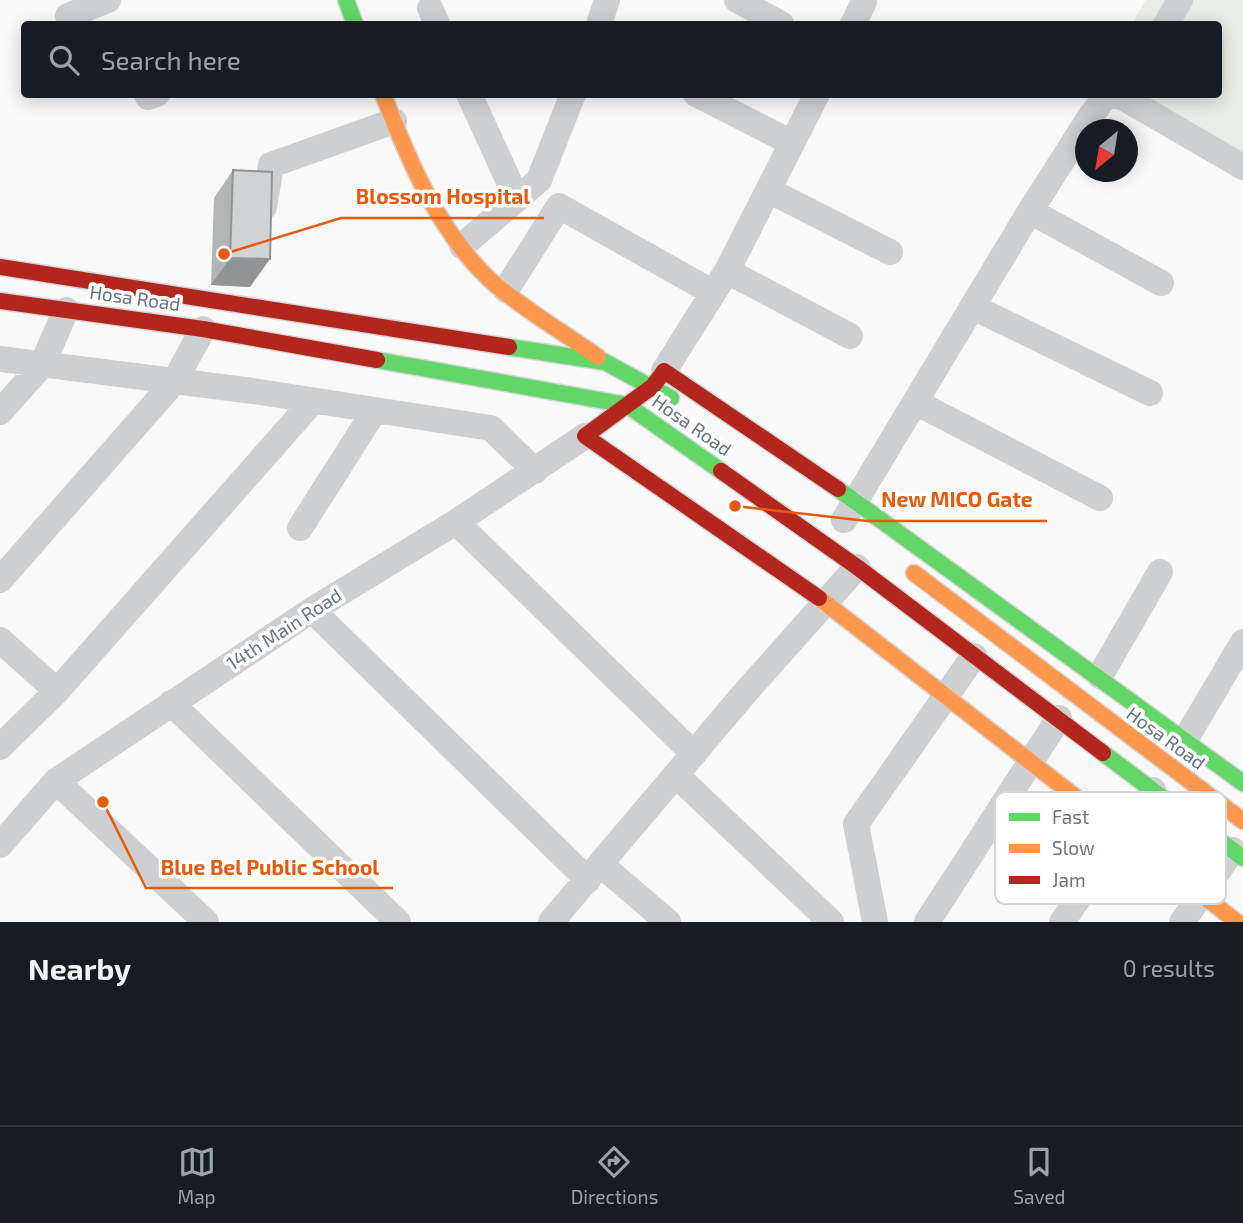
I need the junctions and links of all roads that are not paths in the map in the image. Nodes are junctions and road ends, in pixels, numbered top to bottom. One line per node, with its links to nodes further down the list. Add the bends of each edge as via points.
1 (108, 0): 6 (street)
2 (346, 0): 7 (main road)
3 (607, 0): 8 (street)
4 (737, 0): 9 (street)
5 (1180, 0): 10 (street)
6 (68, 16)
7 (354, 21)
8 (600, 21)
9 (776, 21)
10 (1168, 21)
11 (385, 98): 18 (main road)
12 (471, 98): 22 (street)
13 (571, 98): 22 (street, via 539,180)
14 (704, 98): 19 (street)
15 (815, 98): 19 (street)
16 (1114, 98): 23 (street)
17 (1121, 98): 20 (street)
18 (394, 121): 24 (street, via 271,164); 25 (main road, via 411,166)
19 (792, 143): 21 (street)
20 (1243, 167)
21 (768, 190): 26 (street); 28 (street)
22 (517, 199): 25 (street)
23 (1030, 211): 29 (street); 33 (street)
24 (260, 228)
25 (462, 246): 30 (main road, via 489,279)
26 (890, 253)
27 (0, 267): 40 (main road, Hosa Road, via 250,292)
28 (727, 271): 31 (street); 36 (street)
29 (1161, 283)
30 (506, 290): 31 (street, via 559,206); 40 (main road)
31 (712, 292): 39 (street)
32 (0, 301): 34 (main road, Hosa Road)
33 (973, 307): 42 (street); 44 (street)
34 (66, 310): 35 (main road, Hosa Road); 38 (street)
35 (203, 329): 40 (main road, Hosa Road); 41 (street)
36 (850, 336)
37 (0, 359): 38 (street)
38 (42, 365): 41 (street); 48 (street)
39 (659, 379): 40 (main road, Hosa Road); 45 (main road); 46 (main road, Hosa Road); 52 (main road)
40 (595, 380): 45 (main road, Hosa Road)
41 (174, 382): 43 (street); 58 (street)
42 (1150, 393)
43 (313, 401): 47 (street); 65 (street)
44 (917, 403): 51 (street); 52 (street)
45 (627, 405): 49 (main road); 56 (main road, Hosa Road)
46 (685, 408)
47 (375, 410): 50 (street, via 491,428); 54 (street)
48 (0, 412)
49 (585, 436): 50 (street, 14th Main Road); 59 (main road)
50 (535, 471): 53 (street, 14th Main Road)
51 (1100, 498)
52 (847, 516): 64 (main road)
53 (456, 522): 60 (street, 14th Main Road); 71 (street)
54 (300, 528)
55 (904, 565): 80 (main road, Hosa Road)
56 (857, 567): 59 (street); 63 (main road, Hosa Road)
57 (1160, 572): 64 (street)
58 (0, 580)
59 (825, 605): 66 (main road); 71 (street)
60 (312, 610): 67 (street, 14th Main Road); 87 (street)
61 (0, 640): 65 (street)
62 (1243, 642): 69 (street)
63 (974, 656): 66 (street); 68 (main road, Hosa Road)
64 (1100, 676): 69 (main road)
65 (57, 691): 70 (street)
66 (944, 697): 72 (main road); 96 (street, via 856,824)
67 (171, 703): 74 (street, 14th Main Road); 92 (street)
68 (1059, 718): 72 (street); 76 (main road, Hosa Road)
69 (1185, 740): 75 (main road)
70 (0, 747)
71 (694, 754): 73 (street)
72 (1030, 762): 77 (street); 78 (main road)
73 (676, 775): 87 (street); 95 (street)
74 (56, 780): 84 (street, 14th Main Road); 91 (street)
75 (1243, 783)
76 (1153, 790): 79 (main road, Hosa Road)
77 (1011, 792)
78 (1068, 792)
79 (1156, 792)
80 (1207, 792)
81 (1226, 806): 83 (main road, Hosa Road)
82 (995, 816): 97 (street)
83 (1242, 817)
84 (0, 845)
85 (1238, 854): 86 (street)
86 (1226, 867)
87 (594, 872): 93 (street); 94 (street)
88 (1074, 904): 98 (street)
89 (1194, 904): 99 (street)
90 (1212, 904): 100 (main road)
91 (206, 922)
92 (398, 922)
93 (551, 922)
94 (668, 922)
95 (831, 922)
96 (875, 922)
97 (927, 922)
98 (1062, 922)
99 (1182, 922)
100 (1237, 922)

